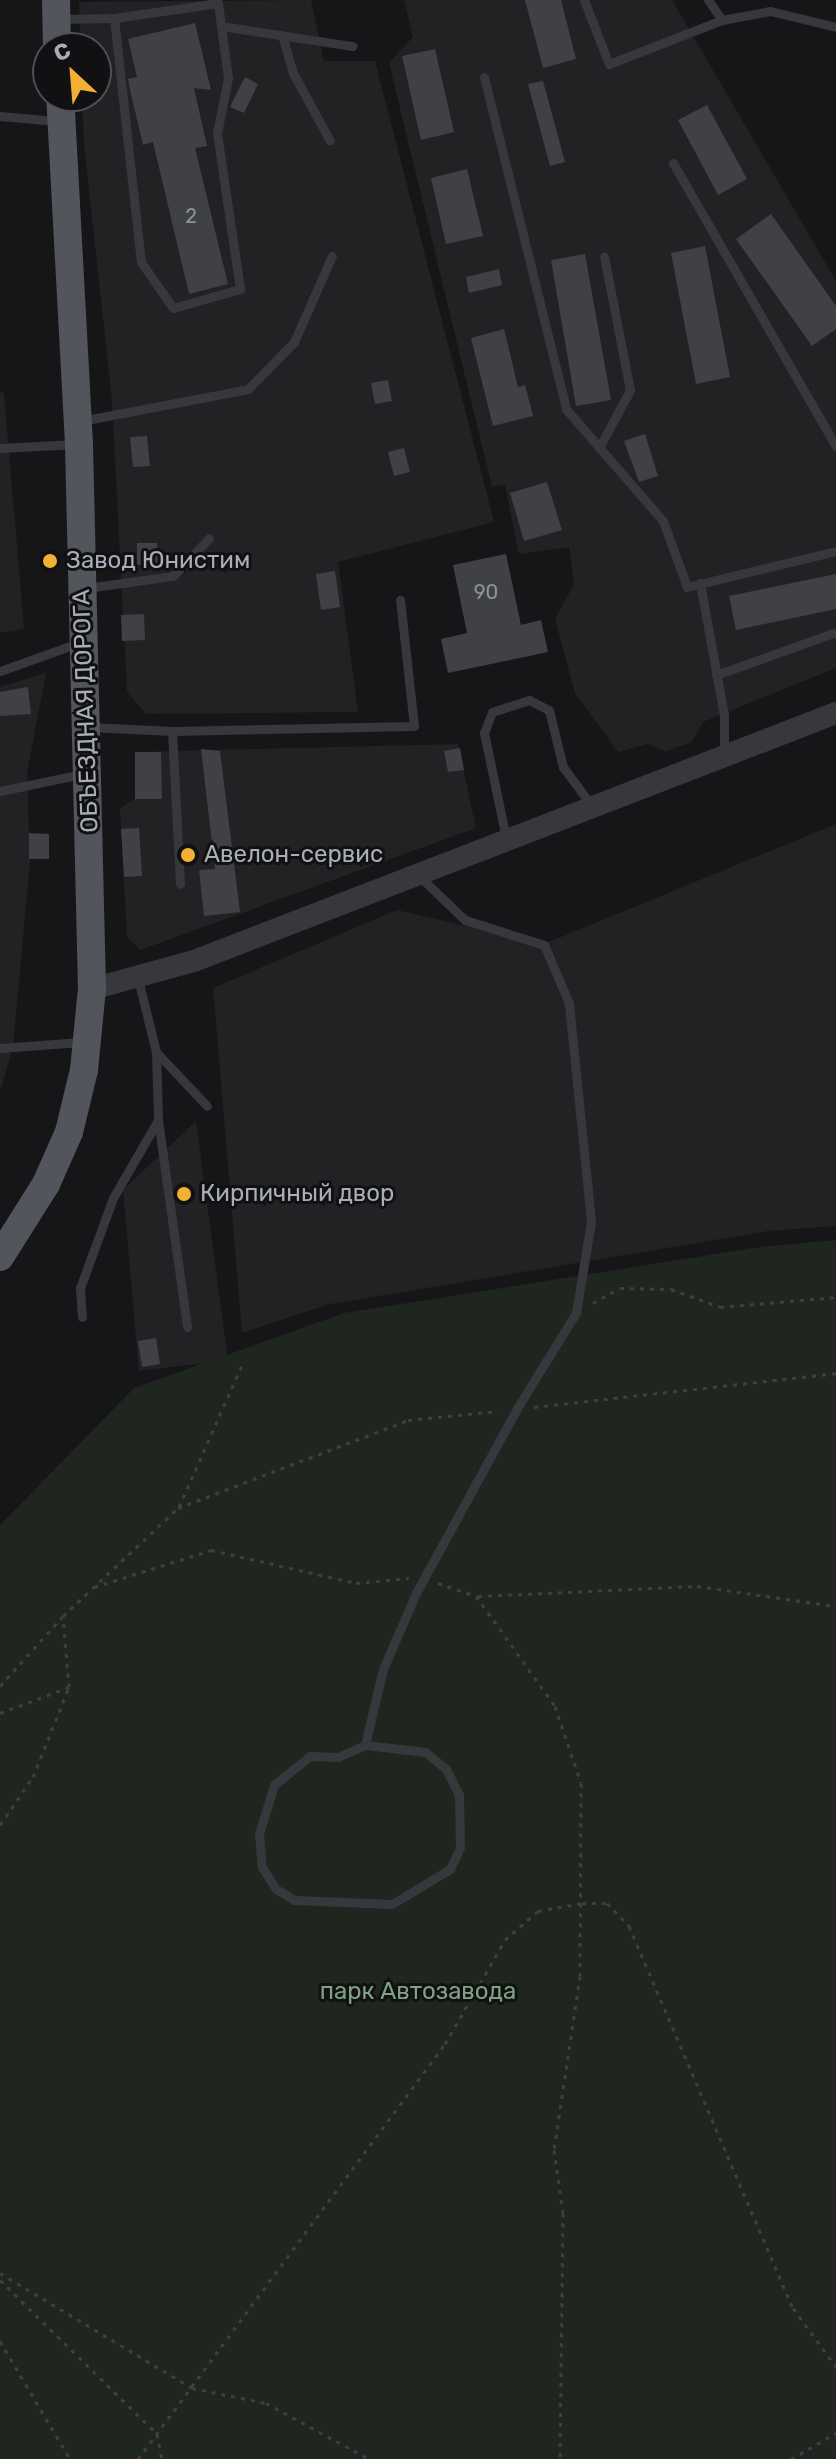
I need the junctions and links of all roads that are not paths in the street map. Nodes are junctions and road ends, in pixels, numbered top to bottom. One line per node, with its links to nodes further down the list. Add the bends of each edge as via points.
1 (584, 0): 6 (lane, via 609,64)
2 (708, 0): 6 (lane)
3 (220, 2): 5 (lane); 7 (lane)
4 (56, 10): 5 (lane); 9 (main road)
5 (114, 18): 7 (lane, via 141,262 173,308 240,289 217,133 228,78)
6 (722, 20): 8 (lane, via 770,11)
7 (221, 26): 10 (lane)
8 (836, 27)
9 (57, 32)
10 (282, 35): 11 (lane); 16 (lane, via 293,73)
11 (352, 46)
12 (484, 77): 23 (lane, via 566,409)
13 (35, 112): 15 (lane)
14 (61, 112): 20 (main road, ОБЪЕЗДНАЯ ДОРОГА)
15 (0, 116)
16 (330, 141)
17 (673, 163): 21 (lane)
18 (332, 256): 20 (lane, via 294,342 248,389)
19 (604, 256): 23 (lane, via 630,390)
20 (78, 433): 22 (lane); 27 (main road, ОБЪЕЗДНАЯ ДОРОГА)
21 (836, 446)
22 (0, 448)
23 (599, 448): 26 (lane, via 663,521 687,587)
24 (209, 538): 27 (lane, via 173,576)
25 (836, 551): 26 (lane)
26 (700, 583): 32 (lane)
27 (83, 589): 30 (main road, ОБЪЕЗДНАЯ ДОРОГА)
28 (400, 600): 35 (lane, via 414,726)
29 (836, 632): 32 (lane)
30 (84, 641): 31 (lane); 34 (main road, ОБЪЕЗДНАЯ ДОРОГА)
31 (0, 671)
32 (716, 675): 36 (lane)
33 (836, 713): 36 (street)
34 (87, 726): 35 (lane); 37 (main road, ОБЪЕЗДНАЯ ДОРОГА)
35 (172, 731): 42 (lane)
36 (724, 758): 39 (street)
37 (89, 772): 38 (lane); 44 (main road, ОБЪЕЗДНАЯ ДОРОГА)
38 (0, 791)
39 (594, 809): 40 (street); 40 (lane, via 563,767 549,710 529,700 492,712 484,733)
40 (507, 842): 41 (street)
41 (419, 876): 43 (street); 53 (lane, via 465,920 544,945 569,1003 591,1221 576,1313 516,1410 428,1576 383,1669)
42 (180, 884)
43 (138, 979): 44 (street); 47 (lane)
44 (92, 989): 45 (main road, ОБЪЕЗДНАЯ ДОРОГА)
45 (89, 1041): 46 (lane); 50 (main road, ОБЪЕЗДНАЯ ДОРОГА, via 69,1132 46,1184)
46 (0, 1048)
47 (156, 1052): 48 (lane); 49 (lane)
48 (207, 1106)
49 (158, 1120): 51 (lane, via 113,1198 80,1288); 52 (lane)
50 (0, 1257)
51 (82, 1317)
52 (187, 1327)
53 (365, 1745): 53 (lane, via 425,1752 446,1769 459,1795 460,1848 450,1869 392,1904 294,1900 276,1889 262,1867 259,1834 274,1785 310,1756 338,1757)

